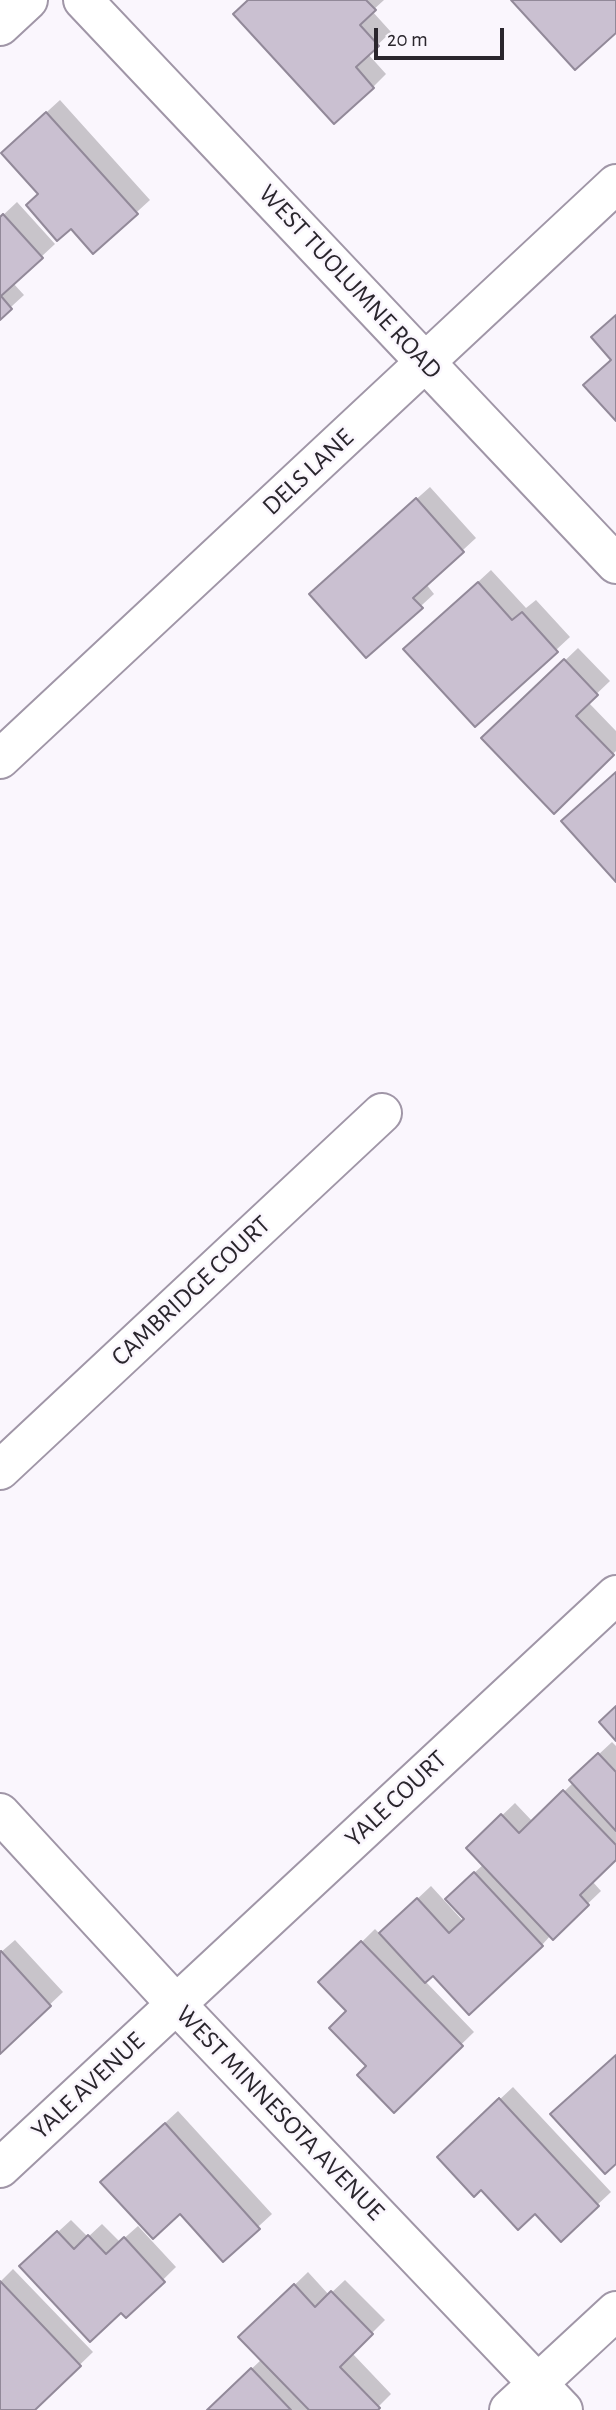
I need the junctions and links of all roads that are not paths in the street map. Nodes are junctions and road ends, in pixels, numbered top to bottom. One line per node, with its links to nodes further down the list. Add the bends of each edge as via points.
1 (28, 0): 3 (street)
2 (83, 0): 5 (street, WEST TUOLUMNE ROAD)
3 (0, 26)
4 (616, 184): 5 (street, DELS LANE)
5 (425, 362): 6 (street, WEST TUOLUMNE ROAD); 7 (street, DELS LANE)
6 (616, 564)
7 (0, 760)
8 (382, 1113): 9 (street, CAMBRIDGE COURT)
9 (0, 1470)
10 (616, 1594): 12 (street, YALE COURT)
11 (0, 1813): 12 (street, WEST MINNESOTA AVENUE)
12 (176, 2004): 13 (street, YALE AVENUE); 15 (street, WEST MINNESOTA AVENUE)
13 (0, 2168)
14 (616, 2311): 15 (street)
15 (551, 2397): 16 (street)
16 (509, 2410)

